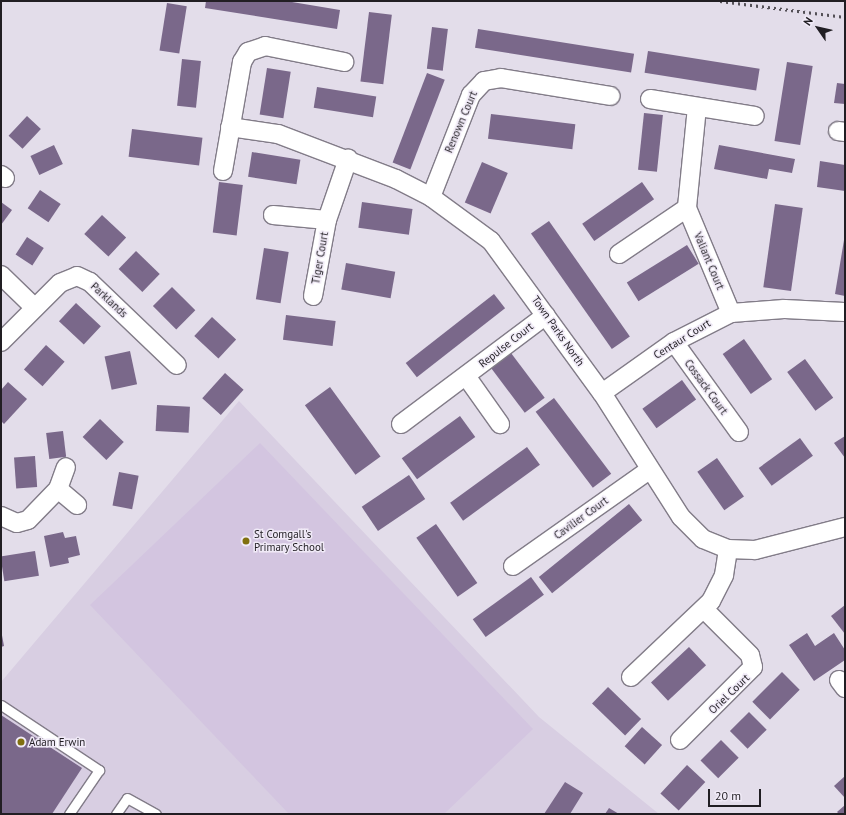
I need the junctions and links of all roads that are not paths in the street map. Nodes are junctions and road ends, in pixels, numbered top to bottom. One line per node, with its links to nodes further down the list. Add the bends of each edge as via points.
1 (344, 62): 6 (street, via 265,46 248,52 242,62)
2 (611, 96): 9 (street, Renown Court, via 501,78 484,81 471,95)
3 (650, 99): 4 (street)
4 (697, 107): 5 (street); 10 (street, Valiant Court)
5 (756, 116)
6 (230, 127): 7 (street, Town Parks North, via 278,134); 8 (street)
7 (348, 159): 9 (street, Town Parks North); 12 (street, Tiger Court)
8 (223, 171)
9 (431, 197): 19 (street, Town Parks North, via 491,241)
10 (687, 208): 13 (street); 18 (street, Valiant Court)
11 (273, 215): 12 (street, Tiger Court)
12 (327, 220): 15 (street, Tiger Court)
13 (619, 254)
14 (1, 274): 16 (street)
15 (313, 296)
16 (35, 308): 20 (street, Parklands); 22 (street, Parklands, via 65,280 85,279)
17 (845, 312): 18 (street, Centaur Court, via 784,309)
18 (731, 313): 21 (street, Centaur Court)
19 (546, 314): 23 (street, Repulse Court); 24 (street, Town Parks North)
20 (1, 342)
21 (674, 342): 24 (street, Centaur Court); 27 (street, Cossack Court)
22 (177, 365)
23 (466, 376): 25 (street, Repulse Court); 26 (street)
24 (602, 393): 29 (street, Town Parks North)
25 (401, 424)
26 (500, 424)
27 (739, 432)
28 (66, 467): 30 (street)
29 (648, 470): 34 (street, Town Parks North, via 690,528 703,539); 35 (street, Cavilier Court)
30 (58, 489): 31 (street); 32 (street, via 28,520 17,523)
31 (77, 505)
32 (1, 516)
33 (845, 527): 34 (street, Town Parks North, via 755,550)
34 (728, 549): 36 (street, via 721,584)
35 (513, 566)
36 (704, 609): 37 (street); 39 (street, Oriel Court, via 750,654 753,667)
37 (631, 677)
38 (1, 705): 40 (lane, via 99,770)
39 (680, 740)
40 (69, 814)
41 (116, 814): 42 (lane, via 127,798)
42 (156, 814)

